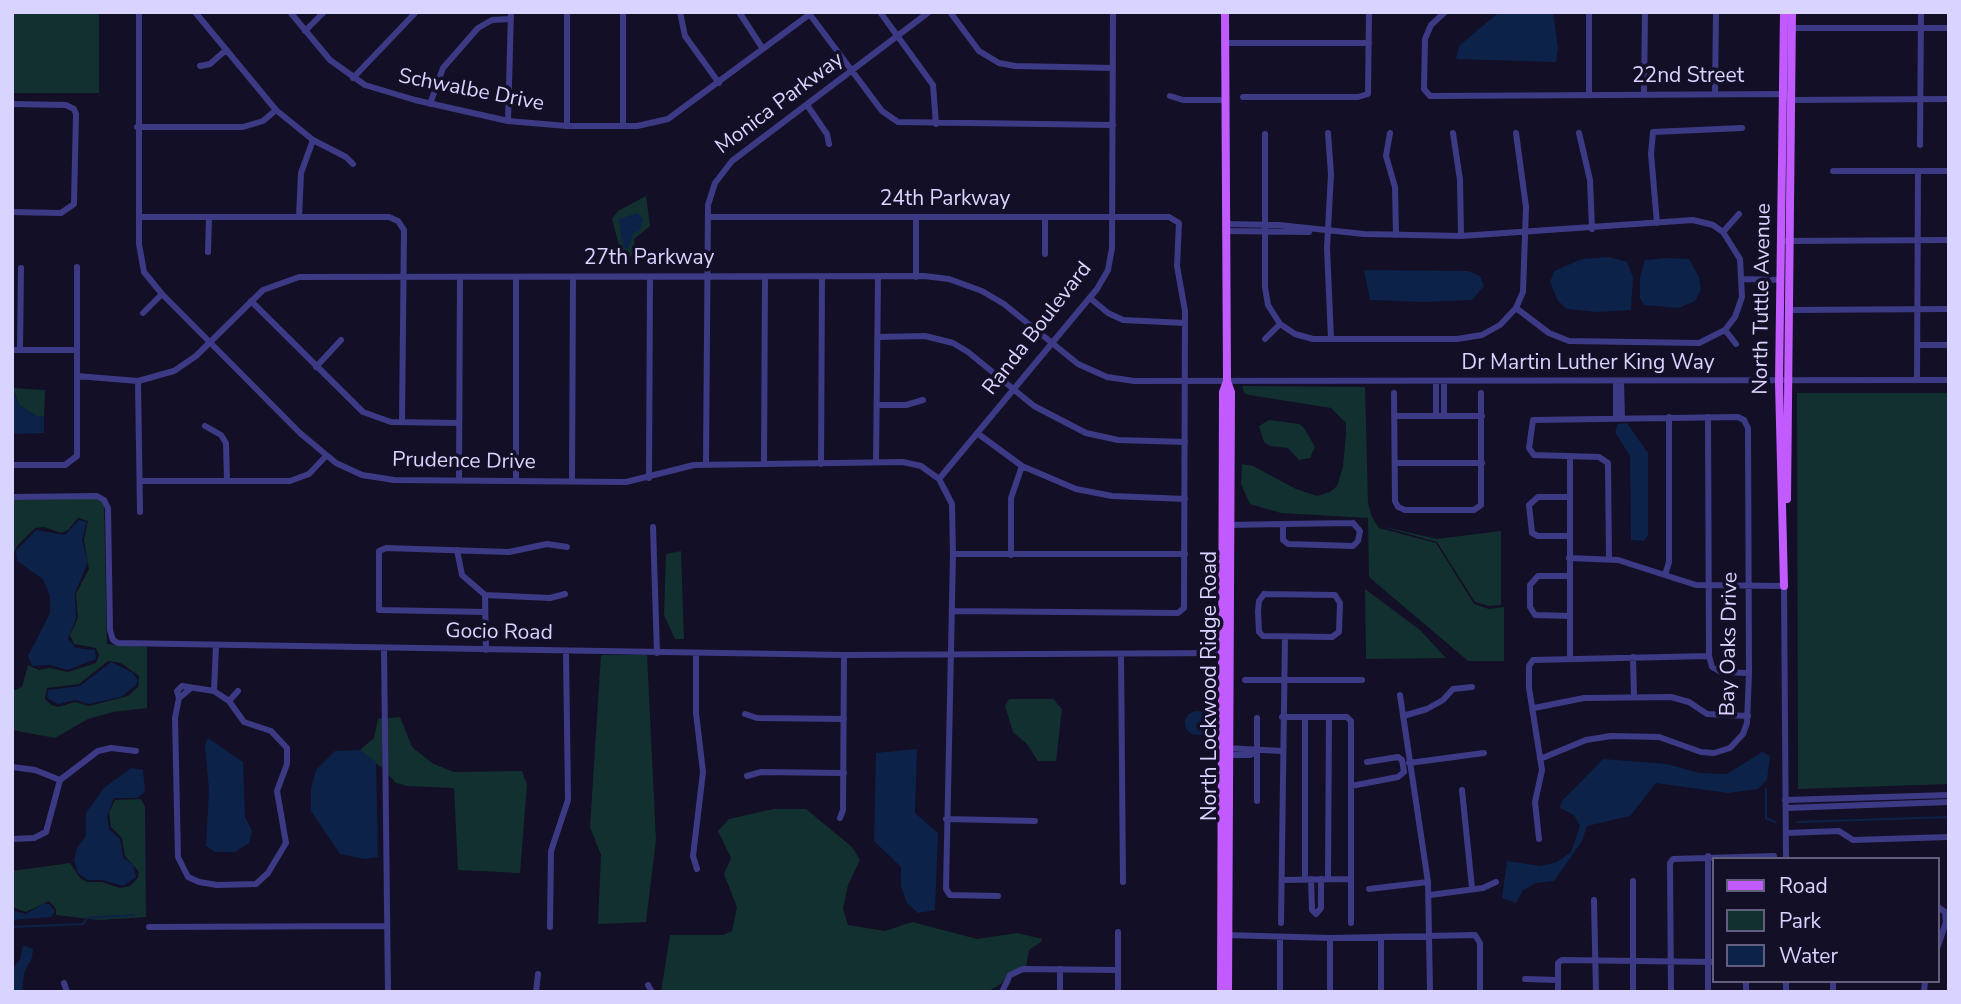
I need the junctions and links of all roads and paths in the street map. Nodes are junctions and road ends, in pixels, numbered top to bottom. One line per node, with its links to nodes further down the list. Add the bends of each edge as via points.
1 (139, 12): 58 (street, Prudence Drive)
2 (195, 12): 33 (street)
3 (290, 12): 28 (street, Schwalbe Drive)
4 (324, 12): 28 (street)
5 (415, 12): 37 (street)
6 (567, 12): 55 (street)
7 (624, 12): 57 (street)
8 (680, 12): 38 (street, via 685,36)
9 (739, 12): 32 (street)
10 (880, 12): 29 (street)
11 (929, 12): 29 (street, Monica Parkway)
12 (950, 12): 35 (street, via 979,51 999,63)
13 (1113, 12): 35 (street, Randa Boulevard)
14 (1225, 12): 30 (main road, North Lockwood Ridge Road)
15 (1369, 12): 31 (street)
16 (1446, 12): 39 (street, 22nd Street, via 1433,22 1426,36 1426,93 1430,96)
17 (1589, 12): 39 (street)
18 (1645, 12): 40 (street)
19 (1716, 12): 41 (street)
20 (1784, 12): 42 (main road, North Tuttle Avenue)
21 (1792, 12): 27 (main road, North Tuttle Avenue)
22 (1922, 12): 25 (street)
23 (809, 13): 32 (street, Schwalbe Drive); 36 (street)
24 (511, 16): 50 (street, via 478,28 443,68); 53 (street)
25 (1921, 28): 26 (street); 27 (street); 45 (street)
26 (1949, 28)
27 (1792, 29): 48 (main road, North Tuttle Avenue)
28 (305, 31): 37 (street, Schwalbe Drive)
29 (898, 37): 36 (street, Monica Parkway); 54 (street, via 933,85)
30 (1224, 43): 31 (street); 47 (main road, North Lockwood Ridge Road)
31 (1369, 43): 44 (street, via 1370,90 1364,96)
32 (763, 49): 38 (street, Schwalbe Drive)
33 (226, 50): 34 (street, via 210,64); 52 (street)
34 (200, 66)
35 (1113, 68): 56 (street, Randa Boulevard)
36 (852, 71): 51 (street, Monica Parkway); 54 (street, via 890,118 905,124)
37 (352, 78): 50 (street, Schwalbe Drive)
38 (719, 83): 57 (street, Schwalbe Drive, via 668,119)
39 (1589, 94): 40 (street, 22nd Street)
40 (1644, 94): 41 (street, 22nd Street)
41 (1715, 94): 42 (street, 22nd Street)
42 (1784, 94): 48 (street); 93 (main road, North Tuttle Avenue)
43 (1170, 96): 47 (street)
44 (1243, 97)
45 (1921, 99): 46 (street); 48 (street); 68 (street)
46 (1949, 99)
47 (1225, 100): 83 (main road, North Lockwood Ridge Road)
48 (1792, 100): 93 (main road, North Tuttle Avenue)
49 (12, 104): 73 (street, via 65,104 76,114 74,204 61,213)
50 (430, 104): 53 (street, Schwalbe Drive)
51 (807, 105): 67 (street); 79 (street, Monica Parkway, via 722,171 710,194)
52 (275, 110): 58 (street, via 248,126); 66 (street)
53 (508, 121): 55 (street, Schwalbe Drive)
54 (936, 124): 56 (street)
55 (567, 125): 57 (street, Schwalbe Drive)
56 (1113, 125): 81 (street, Randa Boulevard)
57 (623, 126)
58 (137, 127): 75 (street, Prudence Drive)
59 (1742, 128): 82 (street, via 1653,132)
60 (1328, 133): 86 (street, via 1331,174)
61 (1390, 133): 89 (street, via 1386,156 1395,187)
62 (1453, 133): 90 (street)
63 (1516, 133): 88 (street, via 1525,184)
64 (1578, 133): 85 (street, via 1590,180)
65 (1265, 134): 84 (street)
66 (313, 140): 69 (street); 77 (street, via 301,173)
67 (829, 144)
68 (1920, 145)
69 (353, 164)
70 (1833, 171): 71 (street)
71 (1918, 171): 72 (street); 91 (street)
72 (1949, 171)
73 (12, 212)
74 (1739, 214): 87 (street)
75 (139, 217): 76 (street); 110 (street, Prudence Drive, via 141,262)
76 (209, 217): 77 (street); 94 (street)
77 (299, 217): 99 (street, via 389,217 398,221 404,230)
78 (916, 217): 79 (street, 24th Parkway); 80 (street, 24th Parkway); 107 (street)
79 (708, 218): 103 (street, Monica Parkway)
80 (1045, 218): 81 (street, 24th Parkway); 95 (street)
81 (1112, 218): 111 (street, Randa Boulevard, via 1110,262); 118 (street, 24th Parkway, via 1169,218 1179,223 1177,266)
82 (1657, 223): 85 (street); 87 (street, via 1698,220)
83 (1225, 227): 84 (street); 137 (main road, North Lockwood Ridge Road)
84 (1265, 228): 86 (street); 119 (street, via 1265,296)
85 (1592, 229): 88 (street)
86 (1324, 231): 89 (street); 123 (street)
87 (1723, 232): 108 (street, via 1738,253)
88 (1526, 233): 90 (street); 113 (street, via 1525,284)
89 (1396, 235): 90 (street)
90 (1461, 236)
91 (1918, 240): 92 (street); 93 (street); 114 (street)
92 (1949, 240)
93 (1786, 241): 109 (main road, North Tuttle Avenue); 116 (main road, North Tuttle Avenue)
94 (208, 252)
95 (1045, 254)
96 (77, 267): 131 (street)
97 (20, 268): 130 (street)
98 (460, 276): 99 (street, 27th Parkway); 100 (street, 27th Parkway); 154 (street)
99 (404, 277): 112 (street, 27th Parkway, via 299,277 267,288); 153 (street)
100 (516, 277): 101 (street, 27th Parkway); 173 (street)
101 (573, 277): 102 (street, 27th Parkway); 174 (street)
102 (650, 277): 103 (street, 27th Parkway); 168 (street)
103 (708, 277): 104 (street, 27th Parkway); 163 (street, Monica Parkway)
104 (765, 277): 105 (street, 27th Parkway); 164 (street)
105 (822, 277): 106 (street, 27th Parkway); 165 (street)
106 (878, 277): 107 (street, 27th Parkway); 121 (street)
107 (916, 277): 126 (street, 27th Parkway, via 949,279 982,290)
108 (1743, 279): 109 (street); 120 (street, via 1739,310)
109 (1781, 280): 141 (main road, North Tuttle Avenue)
110 (162, 294): 117 (street); 125 (street, Prudence Drive)
111 (1090, 298): 118 (street, via 1123,320); 126 (street, Randa Boulevard)
112 (251, 302): 125 (street, 27th Parkway); 132 (street)
113 (1516, 308): 120 (street, via 1549,333 1580,343 1695,343); 123 (street, via 1482,335)
114 (1918, 309): 115 (street); 116 (street); 128 (street)
115 (1949, 309)
116 (1788, 310): 141 (main road, North Tuttle Avenue)
117 (143, 313)
118 (1185, 323): 138 (street)
119 (1280, 324): 122 (street); 123 (street, via 1302,337)
120 (1725, 330): 127 (street)
121 (878, 337): 142 (street, via 925,336 953,343); 146 (street)
122 (1265, 339)
123 (1331, 339)
124 (341, 340): 132 (street)
125 (210, 342): 136 (street, 27th Parkway, via 174,371); 158 (street, Prudence Drive)
126 (1051, 344): 138 (street, 27th Parkway, via 1078,365 1107,377); 142 (street, Randa Boulevard)
127 (1736, 344)
128 (1918, 345): 129 (street); 134 (street)
129 (1949, 345)
130 (16, 350): 131 (street)
131 (77, 350): 133 (street)
132 (316, 367): 153 (street, via 363,412)
133 (77, 376): 136 (street, 27th Parkway); 166 (street, via 75,464)
134 (1917, 380): 135 (street, Dr Martin Luther King Way); 141 (street, Dr Martin Luther King Way)
135 (1949, 380)
136 (138, 381): 171 (street)
137 (1227, 381): 138 (street, 27th Parkway); 139 (street, Dr Martin Luther King Way); 180 (main road, North Lockwood Ridge Road, via 1223,392)
138 (1185, 382): 157 (street)
139 (1440, 382): 140 (street, Dr Martin Luther King Way); 148 (street)
140 (1619, 382): 141 (street, Dr Martin Luther King Way); 152 (street)
141 (1784, 382): 194 (main road, North Tuttle Avenue)
142 (1013, 390): 156 (street, Randa Boulevard); 157 (street, via 1049,416 1096,436 1131,442)
143 (1394, 393): 147 (street)
144 (1481, 393): 149 (street)
145 (923, 400): 146 (street)
146 (878, 405): 160 (street)
147 (1394, 416): 148 (street); 161 (street)
148 (1440, 416): 149 (street)
149 (1482, 416): 162 (street)
150 (1669, 417): 151 (street); 152 (street); 190 (street)
151 (1708, 417): 192 (street); 193 (street, Bay Oaks Drive, via 1738,416 1748,428)
152 (1619, 418): 159 (street, via 1533,420 1529,427 1532,454)
153 (402, 422): 154 (street)
154 (459, 423): 170 (street)
155 (205, 426): 172 (street, via 226,443)
156 (977, 433): 167 (street); 169 (street, Randa Boulevard)
157 (1185, 442): 177 (street)
158 (326, 456): 170 (street, Prudence Drive, via 376,478); 172 (street, via 316,469 295,480)
159 (1570, 457): 176 (street); 189 (street, via 1599,457 1608,463)
160 (876, 462): 165 (street, Prudence Drive); 169 (street, Prudence Drive, via 913,463)
161 (1395, 463): 162 (street); 162 (street, via 1395,501 1402,509 1474,510 1482,500)
162 (1482, 463)
163 (706, 464): 164 (street, Prudence Drive); 168 (street, Prudence Drive)
164 (764, 464): 165 (street, Prudence Drive)
165 (821, 464)
166 (12, 465)
167 (1022, 466): 177 (street, via 1095,494); 187 (street, via 1011,498)
168 (649, 478): 174 (street, Prudence Drive)
169 (939, 479): 185 (street, via 951,500)
170 (459, 480): 173 (street, Prudence Drive)
171 (140, 481): 172 (street); 178 (street)
172 (227, 481)
173 (516, 481): 174 (street, Prudence Drive)
174 (572, 481)
175 (12, 497): 201 (street, Gocio Road, via 97,496 107,503 110,625 116,642)
176 (1569, 497): 182 (street); 182 (street, via 1538,497 1530,505 1532,533)
177 (1185, 499): 186 (street)
178 (140, 512)
179 (1283, 524): 179 (street, via 1283,540 1288,544 1353,545 1360,537 1359,527 1353,523); 180 (street)
180 (1226, 525): 207 (main road, North Lockwood Ridge Road)
181 (653, 527): 205 (street)
182 (1569, 536): 188 (street)
183 (567, 547): 184 (street, via 547,544 509,552)
184 (457, 550): 196 (street, via 462,575); 198 (street, via 379,551 379,610)
185 (953, 554): 187 (street); 197 (street)
186 (1185, 554): 187 (street); 197 (street, via 1185,607 1181,612)
187 (1011, 555)
188 (1569, 558): 189 (street); 191 (street)
189 (1609, 558): 190 (street)
190 (1665, 575): 192 (street)
191 (1569, 576): 199 (street); 199 (street, via 1535,577 1530,585 1530,607 1535,614)
192 (1709, 586): 193 (street); 211 (street)
193 (1748, 586): 194 (street); 214 (street, Bay Oaks Drive)
194 (1784, 586): 248 (street, North Tuttle Avenue)
195 (565, 594): 196 (street, via 550,598)
196 (485, 595): 198 (street)
197 (952, 611): 210 (street)
198 (485, 612): 203 (street)
199 (1570, 616): 212 (street)
200 (1285, 637): 200 (street, via 1335,636 1340,629 1338,598 1333,594 1262,596 1259,633); 216 (street)
201 (216, 646): 202 (street, Gocio Road); 219 (street)
202 (384, 649): 203 (street, Gocio Road); 281 (street)
203 (486, 650): 204 (street, Gocio Road)
204 (566, 652): 205 (street, Gocio Road); 283 (street, via 568,800 551,851)
205 (657, 653): 206 (street, Gocio Road)
206 (695, 653): 209 (street, Gocio Road); 264 (street, via 703,772 693,856)
207 (1225, 653): 208 (street, Gocio Road); 234 (main road, North Lockwood Ridge Road); 234 (main road, North Lockwood Ridge Road, via 1221,716)
208 (1121, 654): 210 (street, Gocio Road); 270 (street)
209 (844, 655): 210 (street, Gocio Road); 232 (street)
210 (951, 655): 253 (street)
211 (1709, 656): 213 (street); 214 (street, via 1712,667 1721,673)
212 (1570, 657): 213 (street); 224 (street, via 1538,658 1531,663 1529,688)
213 (1633, 657): 222 (street)
214 (1749, 673): 227 (street, Bay Oaks Drive)
215 (1245, 680): 216 (street)
216 (1282, 680): 217 (street); 228 (street)
217 (1362, 680)
218 (1472, 687): 226 (street, via 1452,689 1427,709)
219 (214, 691): 223 (street); 223 (street, via 178,687 177,857 188,877 199,882 251,885 266,877 286,843 277,791 288,754 279,736 244,722)
220 (238, 691): 223 (street)
221 (1400, 695): 226 (street)
222 (1634, 697): 224 (street, via 1584,698); 227 (street, via 1675,697 1707,714)
223 (229, 701)
224 (1534, 708): 238 (street)
225 (746, 714): 232 (street)
226 (1402, 716): 240 (street)
227 (1748, 716): 238 (street, Bay Oaks Drive, via 1740,739 1722,752 1701,752 1659,737 1611,736 1586,740)
228 (1282, 717): 229 (street); 235 (street)
229 (1305, 717): 230 (street); 265 (street)
230 (1328, 717): 245 (street, via 1349,718); 266 (street)
231 (1257, 718): 236 (street)
232 (844, 719): 242 (street)
233 (136, 751): 244 (street, via 98,751)
234 (1226, 751): 236 (street); 285 (main road, North Lockwood Ridge Road)
235 (1282, 751): 236 (street); 268 (street)
236 (1257, 752): 249 (street)
237 (1484, 753): 240 (street)
238 (1540, 759): 258 (street, via 1535,808)
239 (1367, 762): 245 (street, via 1398,757 1404,772)
240 (1409, 763): 271 (street)
241 (12, 766): 244 (street)
242 (844, 773): 243 (street, via 761,772); 252 (street)
243 (747, 776)
244 (60, 780): 257 (street, via 46,832)
245 (1351, 786): 267 (street)
246 (1462, 790): 273 (street)
247 (1949, 795): 248 (street)
248 (1786, 800): 251 (street, North Tuttle Avenue)
249 (1257, 801)
250 (1949, 802): 251 (street)
251 (1786, 808): 255 (street, North Tuttle Avenue)
252 (840, 818)
253 (946, 819): 254 (street); 276 (street, via 946,894)
254 (1035, 821)
255 (1786, 833): 256 (street, via 1839,831 1853,840); 263 (street, North Tuttle Avenue)
256 (1949, 837)
257 (12, 839)
258 (1539, 839)
259 (1708, 856): 261 (street); 293 (street, via 1673,859); 294 (street)
260 (1773, 856): 262 (street)
261 (1726, 857)
262 (1759, 857)
263 (1786, 857)
264 (697, 869)
265 (1308, 879): 266 (street); 266 (street, via 1316,914 1321,908); 268 (street)
266 (1324, 879): 267 (street)
267 (1351, 879): 280 (street)
268 (1282, 880): 279 (street)
269 (1633, 881): 292 (street)
270 (1123, 882)
271 (1429, 882): 274 (street); 275 (street)
272 (1496, 882): 273 (street)
273 (1472, 888): 275 (street)
274 (1369, 889)
275 (1430, 895): 287 (street)
276 (998, 896)
277 (1594, 900): 291 (street)
278 (1940, 908): 290 (street, via 1946,922)
279 (1282, 923)
280 (1351, 923)
281 (387, 926): 282 (street); 302 (street)
282 (149, 927)
283 (550, 927)
284 (1118, 932): 296 (street)
285 (1224, 934): 286 (street); 307 (main road, North Lockwood Ridge Road); 308 (main road, North Lockwood Ridge Road)
286 (1280, 937): 288 (street); 309 (street)
287 (1430, 937): 289 (street); 312 (street); 313 (street, via 1478,937)
288 (1330, 938): 289 (street); 310 (street)
289 (1381, 938): 311 (street)
290 (1940, 940)
291 (1595, 960): 292 (street); 299 (street, via 1559,961); 315 (street)
292 (1633, 960): 293 (street); 316 (street)
293 (1671, 961): 294 (street); 317 (street)
294 (1711, 962): 318 (street)
295 (1060, 969): 296 (street); 304 (street, via 1016,971); 305 (street)
296 (1118, 970): 306 (street)
297 (538, 974): 303 (street)
298 (1525, 979): 299 (street)
299 (1558, 980): 314 (street)
300 (64, 983): 301 (street)
301 (67, 992)
302 (388, 992)
303 (536, 992)
304 (1002, 992)
305 (1060, 992)
306 (1118, 992)
307 (1221, 992)
308 (1228, 992)
309 (1280, 992)
310 (1330, 992)
311 (1381, 992)
312 (1430, 992)
313 (1480, 992)
314 (1558, 992)
315 (1595, 992)
316 (1633, 992)
317 (1671, 992)
318 (1709, 992)

